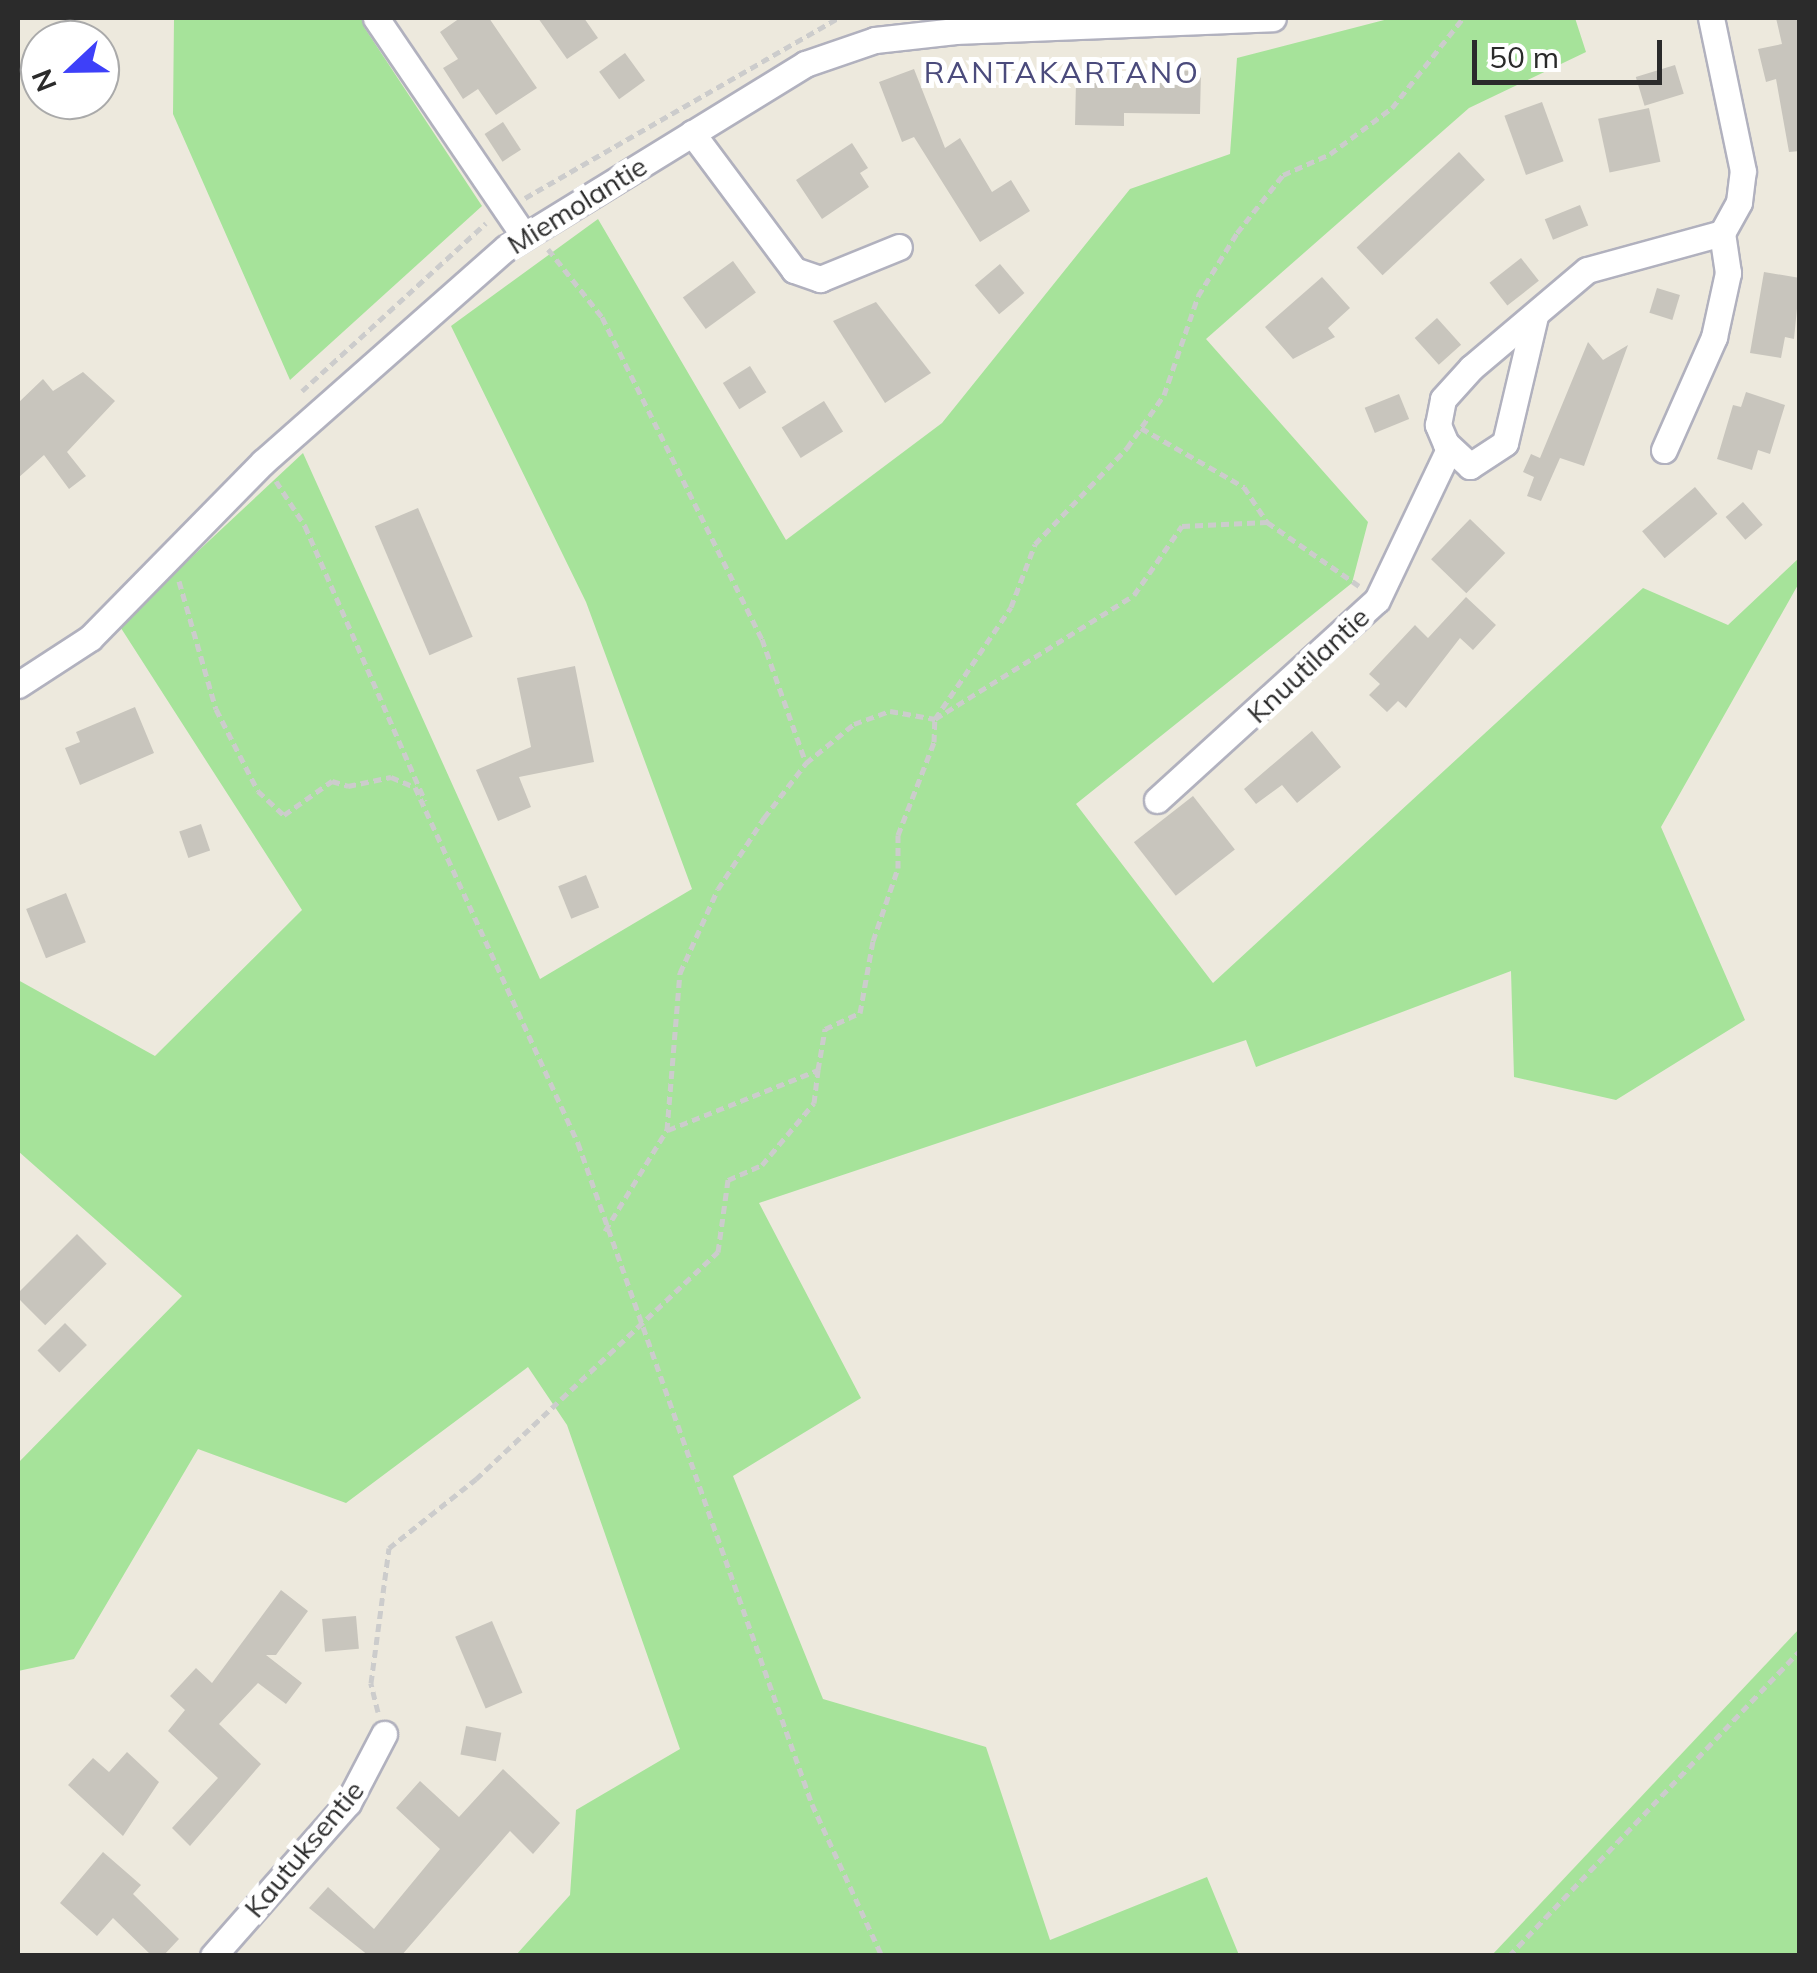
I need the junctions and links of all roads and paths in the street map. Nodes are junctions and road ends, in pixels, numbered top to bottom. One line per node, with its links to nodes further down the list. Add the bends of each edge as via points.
1 (376, 18): 7 (street)
2 (1273, 18): 5 (street, Miemolantie, via 875,40 805,64)
3 (1463, 18): 10 (path, via 1392,108 1330,154 1283,175 1237,233 1198,296 1164,396)
4 (1711, 18): 6 (street, via 1743,171 1740,202)
5 (692, 133): 7 (street, Miemolantie); 8 (street, via 794,270 820,279)
6 (1722, 233): 9 (street, via 1588,270); 12 (street, via 1728,273 1714,336)
7 (529, 234): 13 (street, Miemolantie); 19 (path, via 602,317 762,639)
8 (899, 247)
9 (1535, 316): 11 (street, via 1443,399 1438,424); 11 (street, via 1505,442 1470,466)
10 (1141, 428): 14 (path, via 1244,486); 18 (path, via 1035,544 1011,607)
11 (1449, 449): 16 (street, Knuutilantie)
12 (1664, 450)
13 (263, 462): 15 (street, Miemolantie); 21 (path, via 306,526 409,754)
14 (1267, 522): 16 (path); 18 (path, via 1182,526 1134,595)
15 (167, 565): 17 (street, Miemolantie, via 90,638); 21 (path, via 189,596 216,709 258,791 284,815 332,781 348,786 391,777 415,787)
16 (1377, 600): 20 (street, Knuutilantie)
17 (18, 685)
18 (935, 719): 19 (path, via 890,711 854,724); 22 (path, via 934,742 898,835 898,868 860,1013 824,1029)
19 (806, 762): 23 (path, via 718,890 680,973)
20 (1157, 800)
21 (433, 826): 24 (path, via 578,1143)
22 (818, 1070): 23 (path); 25 (path, via 814,1103 762,1164 728,1180 718,1252)
23 (667, 1130): 24 (path)
24 (605, 1231): 25 (path, via 640,1302)
25 (639, 1324): 27 (path, via 476,1479 389,1548 371,1683); 29 (path, via 812,1804)
26 (1800, 1650): 30 (path)
27 (384, 1734): 28 (street, Kautuksentie, via 348,1803)
28 (213, 1956)
29 (882, 1956)
30 (1509, 1956)

